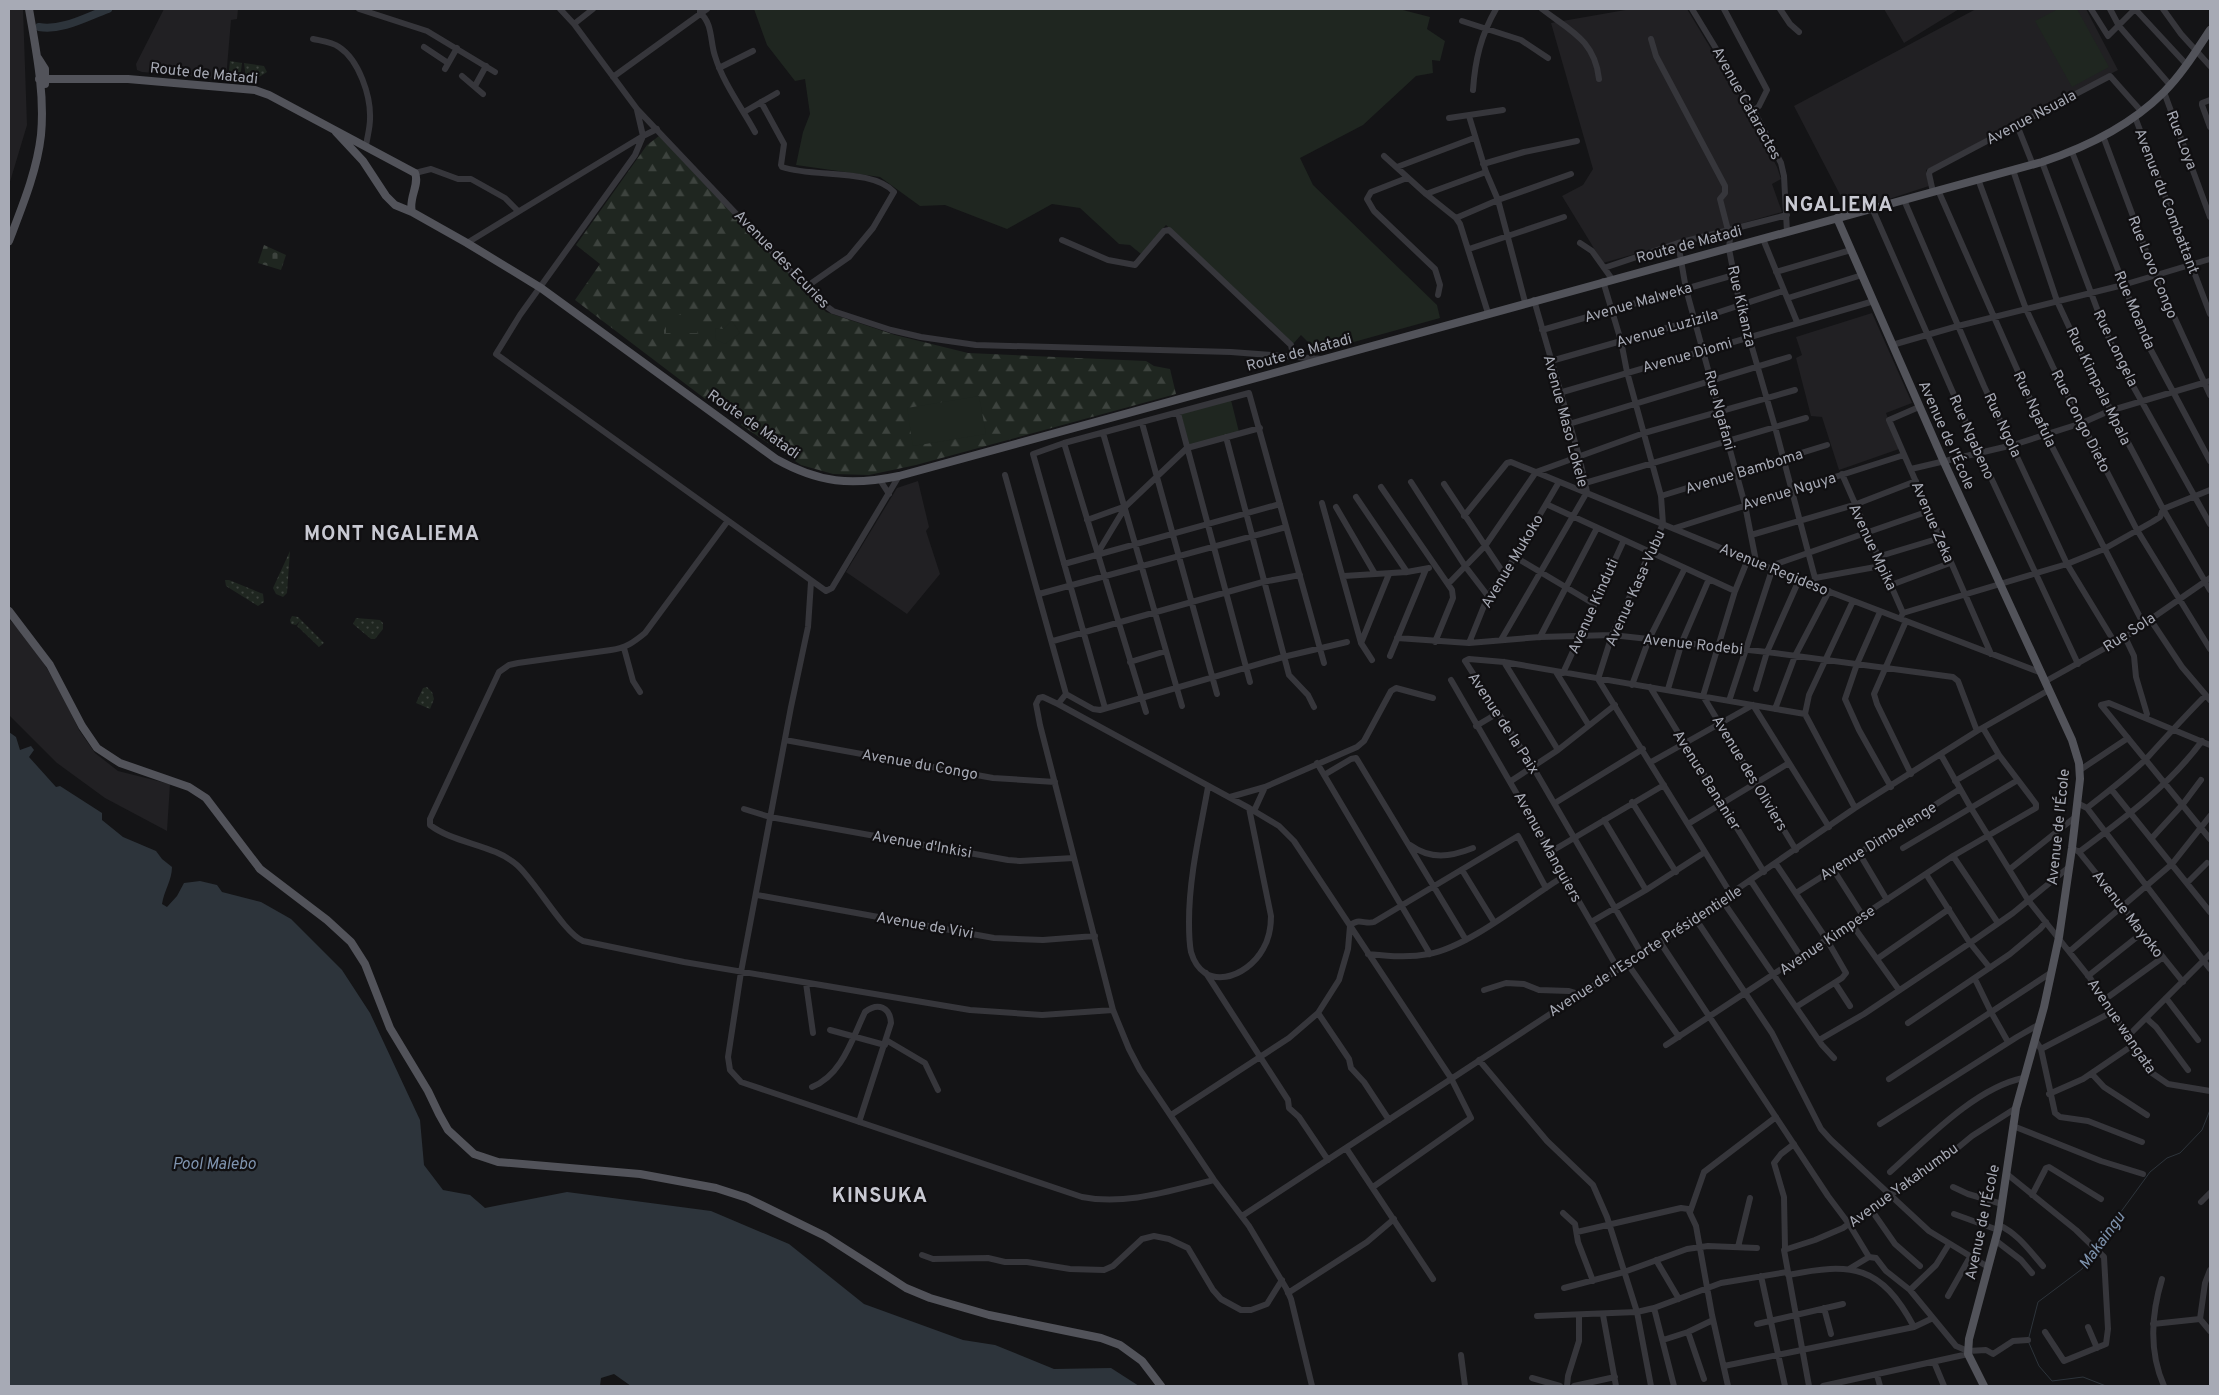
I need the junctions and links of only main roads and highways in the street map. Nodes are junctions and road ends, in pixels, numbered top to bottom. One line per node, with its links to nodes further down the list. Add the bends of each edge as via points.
1 (29, 9): 3 (main road)
2 (2210, 30): 11 (main road, Route de Matadi, via 2164,92 2135,117 2072,152)
3 (36, 50): 4 (main road); 6 (main road)
4 (45, 70): 5 (main road); 6 (main road)
5 (58, 78): 6 (main road, Route de Matadi); 7 (main road, Route de Matadi, via 128,79 256,90)
6 (42, 79): 12 (main road, via 40,135 33,171)
7 (336, 132): 8 (main road, Route de Matadi); 9 (main road, Route de Matadi)
8 (368, 148): 9 (main road); 10 (main road, Route de Matadi, via 415,173 410,205)
9 (362, 161): 10 (main road, Route de Matadi, via 394,205)
10 (412, 212): 11 (main road, Route de Matadi, via 541,288 776,459 826,480 856,483 899,476)
11 (1837, 218): 15 (main road, Avenue de l'École, via 1919,407 2050,690 2072,740 2080,770 2074,818 2076,850 2069,867 2052,972 2016,1108 1998,1228 1969,1339 1968,1352)
12 (9, 241)
13 (9, 611): 14 (main road, via 50,665 97,748 120,763 189,786 206,798 260,870 351,942 365,964 390,1028 448,1130 474,1154 498,1162 640,1174 693,1183 739,1196 818,1232 906,1288 930,1298 1120,1345 1142,1361)
14 (1160, 1386)
15 (1984, 1386)

